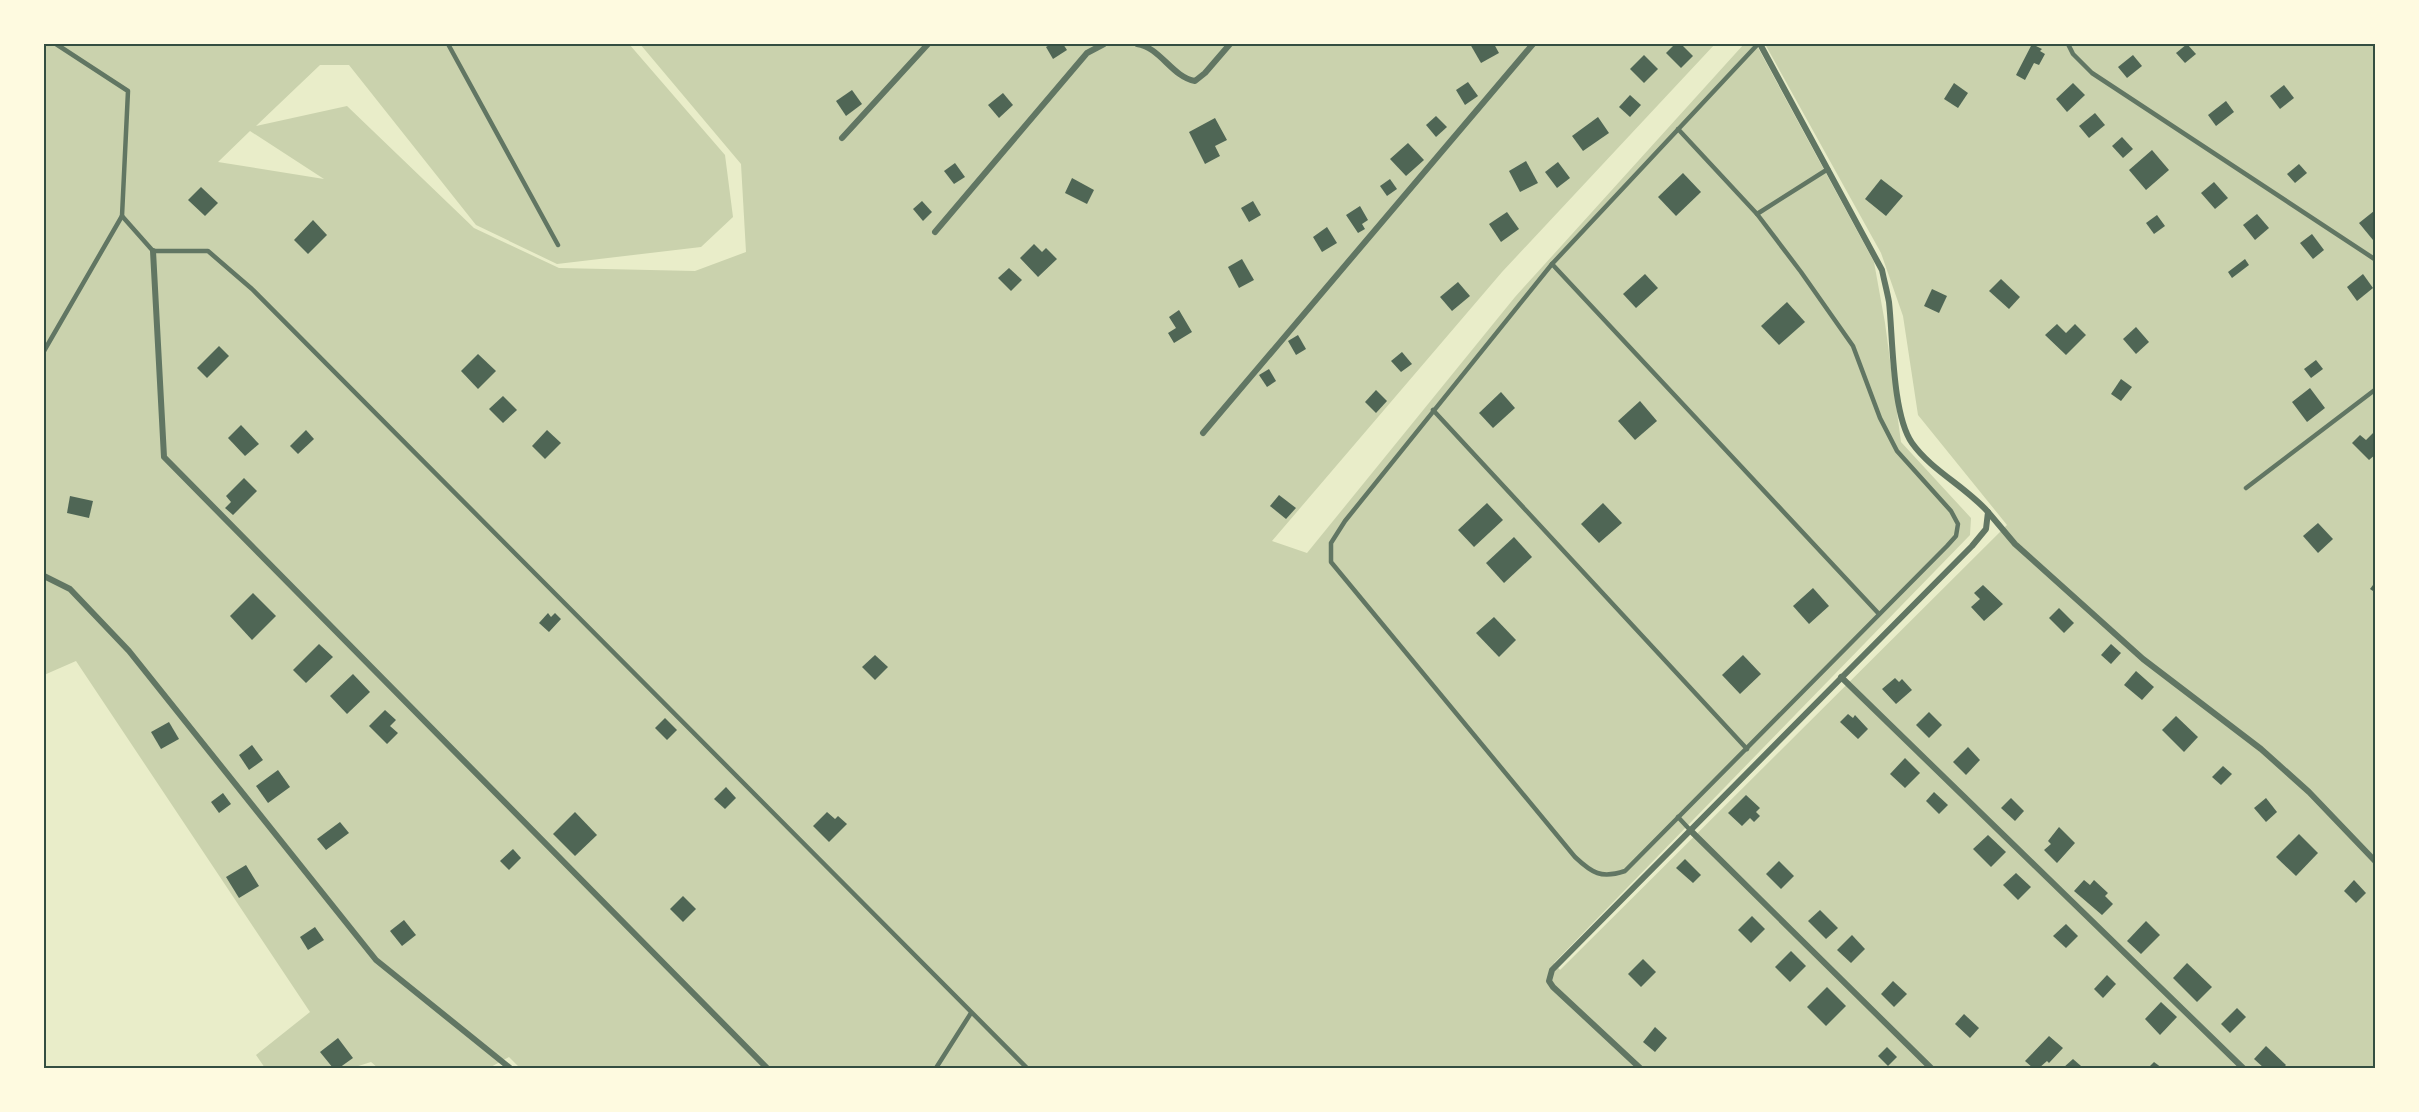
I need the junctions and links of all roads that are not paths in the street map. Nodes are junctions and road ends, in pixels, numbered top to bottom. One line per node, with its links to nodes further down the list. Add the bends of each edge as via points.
1 (56, 44): 14 (lane, via 128,91)
2 (448, 44): 16 (lane)
3 (928, 44): 11 (street)
4 (1104, 44): 15 (street, via 1087,53)
5 (1137, 44): 6 (street, via 1143,44 1184,79 1195,81)
6 (1230, 44)
7 (1533, 44): 23 (street)
8 (1759, 44): 10 (lane); 12 (street)
9 (2068, 44): 18 (lane, via 2092,73)
10 (1678, 129): 13 (lane); 19 (lane)
11 (842, 138)
12 (1828, 169): 13 (lane); 25 (street, via 1882,270 1903,421 1912,442)
13 (1757, 214): 27 (lane, via 1853,346 1897,451 1958,524 1956,536)
14 (122, 216): 17 (lane); 20 (lane)
15 (935, 232)
16 (558, 245)
17 (153, 251): 33 (lane, via 208,251 252,289); 35 (street, via 164,458)
18 (2376, 261)
19 (1552, 264): 22 (lane); 27 (lane)
20 (44, 351)
21 (2376, 389): 24 (lane)
22 (1433, 410): 29 (lane); 30 (lane, via 1345,521 1331,543 1331,562 1575,857 1591,871 1611,876 1625,872)
23 (1203, 433)
24 (2246, 488)
25 (1988, 512): 28 (street, via 1986,529 1972,546); 32 (street, via 2015,544 2144,659 2261,749 2301,785)
26 (44, 576): 34 (street, via 70,589 129,651 376,960)
27 (1879, 614): 29 (lane)
28 (1841, 677): 31 (street); 40 (street)
29 (1747, 749): 30 (lane)
30 (1678, 817): 31 (lane)
31 (1691, 831): 38 (street, via 1552,970 1549,981); 39 (street)
32 (2376, 862)
33 (971, 1014): 36 (lane); 37 (lane)
34 (510, 1068)
35 (767, 1068)
36 (936, 1068)
37 (1027, 1068)
38 (1640, 1068)
39 (1931, 1068)
40 (2243, 1068)

